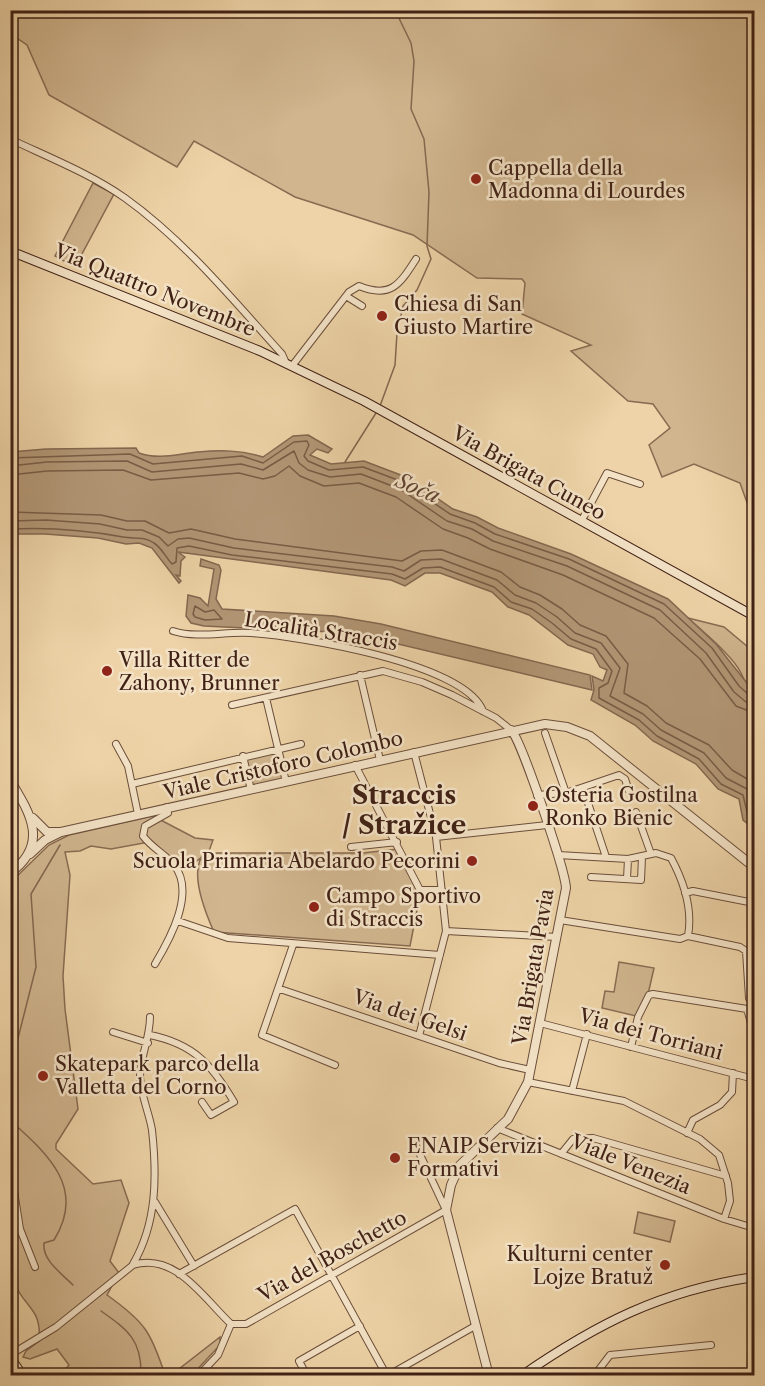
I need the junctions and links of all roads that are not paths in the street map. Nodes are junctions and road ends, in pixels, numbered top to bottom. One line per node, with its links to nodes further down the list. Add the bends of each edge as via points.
1 (10, 139): 6 (street, via 86,176 147,215 227,292)
2 (10, 251): 6 (main road, Via Quattro Novembre)
3 (416, 259): 4 (street, via 399,285 372,291 359,286)
4 (346, 296): 5 (street); 6 (street)
5 (362, 306)
6 (289, 364): 8 (main road, Via Brigata Cuneo)
7 (640, 484): 8 (street, via 607,473)
8 (582, 520): 9 (main road, Via Brigata Cuneo)
9 (754, 616)
10 (173, 631): 14 (street, Località Straccis, via 187,635 266,635 391,657 457,686 477,701)
11 (360, 675): 12 (street); 14 (street, via 393,672); 22 (street)
12 (266, 698): 13 (street); 19 (street)
13 (232, 705)
14 (483, 711): 15 (street)
15 (511, 730): 20 (street, Viale Cristoforo Colombo); 31 (street, Via Brigata Pavia); 47 (street, Viale Cristoforo Colombo, via 536,724 556,725 590,736)
16 (545, 733): 30 (street)
17 (116, 744): 26 (street)
18 (301, 744): 19 (street)
19 (278, 748): 21 (street); 25 (street)
20 (414, 752): 22 (street, Viale Cristoforo Colombo); 38 (street)
21 (243, 756): 26 (street); 28 (street)
22 (380, 760): 23 (street, Viale Cristoforo Colombo)
23 (356, 765): 25 (street, Viale Cristoforo Colombo); 39 (street)
24 (10, 780): 35 (street)
25 (286, 782): 28 (street, Viale Cristoforo Colombo)
26 (132, 784): 34 (street)
27 (583, 788): 29 (street, via 619,775); 30 (street); 45 (street)
28 (250, 790): 32 (street, Viale Cristoforo Colombo)
29 (628, 791)
30 (566, 793): 31 (street)
31 (537, 795): 36 (street, Via Brigata Pavia)
32 (167, 807): 34 (street, Viale Cristoforo Colombo); 55 (street, via 165,818 145,826 143,836 174,865 180,878)
33 (636, 812): 42 (street)
34 (138, 814): 37 (street, Viale Cristoforo Colombo)
35 (32, 817): 37 (street, via 47,832); 41 (street)
36 (547, 825): 38 (street); 43 (street, Via Brigata Pavia)
37 (61, 832): 41 (street, Viale Cristoforo Colombo)
38 (436, 837): 51 (street)
39 (397, 842): 40 (street); 51 (street, via 420,890)
40 (351, 847)
41 (30, 854): 48 (street, Viale Cristoforo Colombo)
42 (651, 854): 44 (street); 52 (street, via 671,858)
43 (558, 855): 45 (street); 54 (street, Via Brigata Pavia, via 566,888)
44 (642, 856): 46 (street); 50 (street, via 641,880)
45 (606, 857): 46 (street)
46 (628, 859): 50 (street)
47 (754, 867)
48 (10, 873)
49 (591, 877): 50 (street)
50 (627, 879)
51 (442, 890): 56 (street)
52 (685, 893): 53 (street, via 693,891); 57 (street, via 691,913)
53 (754, 903)
54 (561, 920): 57 (street, via 680,939); 58 (street, Via Brigata Pavia)
55 (178, 921): 59 (street, via 228,938); 61 (street)
56 (446, 931): 58 (street); 60 (street)
57 (688, 936): 63 (street, via 746,951)
58 (557, 937): 65 (street, Via Brigata Pavia)
59 (293, 945): 60 (street); 62 (street)
60 (440, 955): 69 (street)
61 (155, 964)
62 (280, 989): 69 (street, Via dei Gelsi); 72 (street, via 262,1035)
63 (749, 998)
64 (150, 1017): 70 (street)
65 (540, 1023): 68 (street, Via dei Torriani); 73 (street, Via Brigata Pavia)
66 (113, 1032): 70 (street)
67 (754, 1033): 71 (street, via 747,1009 653,994 638,1017)
68 (586, 1034): 71 (street, Via dei Torriani); 77 (street)
69 (419, 1036): 73 (street, Via dei Gelsi)
70 (149, 1039): 78 (street, via 165,1038 199,1055 234,1102 211,1115); 87 (street, via 140,1075 152,1130)
71 (632, 1047): 74 (street, Via dei Torriani)
72 (335, 1065)
73 (530, 1070): 76 (street, Via Brigata Pavia)
74 (734, 1073): 75 (street, Via dei Torriani); 80 (street, via 732,1092 720,1105 693,1120)
75 (754, 1079)
76 (528, 1082): 77 (street); 79 (street, Via Brigata Pavia, via 508,1119)
77 (572, 1091): 80 (street, via 624,1101)
78 (202, 1102)
79 (497, 1128): 82 (street, Viale Venezia); 88 (street, Via Brigata Pavia, via 460,1166)
80 (687, 1133): 83 (street, via 718,1155)
81 (415, 1144): 88 (street)
82 (561, 1154): 83 (street, via 573,1139 593,1138); 89 (street, Viale Venezia)
83 (726, 1176): 89 (street, via 730,1202)
84 (10, 1182): 85 (street)
85 (14, 1191): 86 (street); 93 (street, via 20,1229)
86 (10, 1199)
87 (155, 1202): 91 (street, via 150,1228); 92 (street)
88 (446, 1210): 95 (street, Via del Boschetto); 101 (street, Via Brigata Pavia)
89 (724, 1219): 90 (street, Viale Venezia)
90 (754, 1228)
91 (133, 1265): 94 (street, via 157,1262); 103 (street)
92 (194, 1266): 94 (street); 95 (street, via 295,1209)
93 (35, 1267)
94 (179, 1274): 99 (street)
95 (333, 1276): 99 (street, Via del Boschetto, via 246,1324); 100 (street)
96 (754, 1277): 110 (main road, via 696,1287 624,1313)
97 (10, 1286): 98 (street)
98 (10, 1295)
99 (231, 1324): 104 (street, via 218,1355)
100 (360, 1326): 107 (street, via 299,1360); 108 (street)
101 (475, 1326): 108 (street); 109 (street, Via Brigata Pavia)
102 (711, 1346): 111 (street, via 610,1355)
103 (11, 1358): 105 (street); 106 (main road)
104 (202, 1372)
105 (13, 1376)
106 (23, 1376)
107 (307, 1376)
108 (387, 1376)
109 (489, 1376)
110 (520, 1376)
111 (594, 1376)

